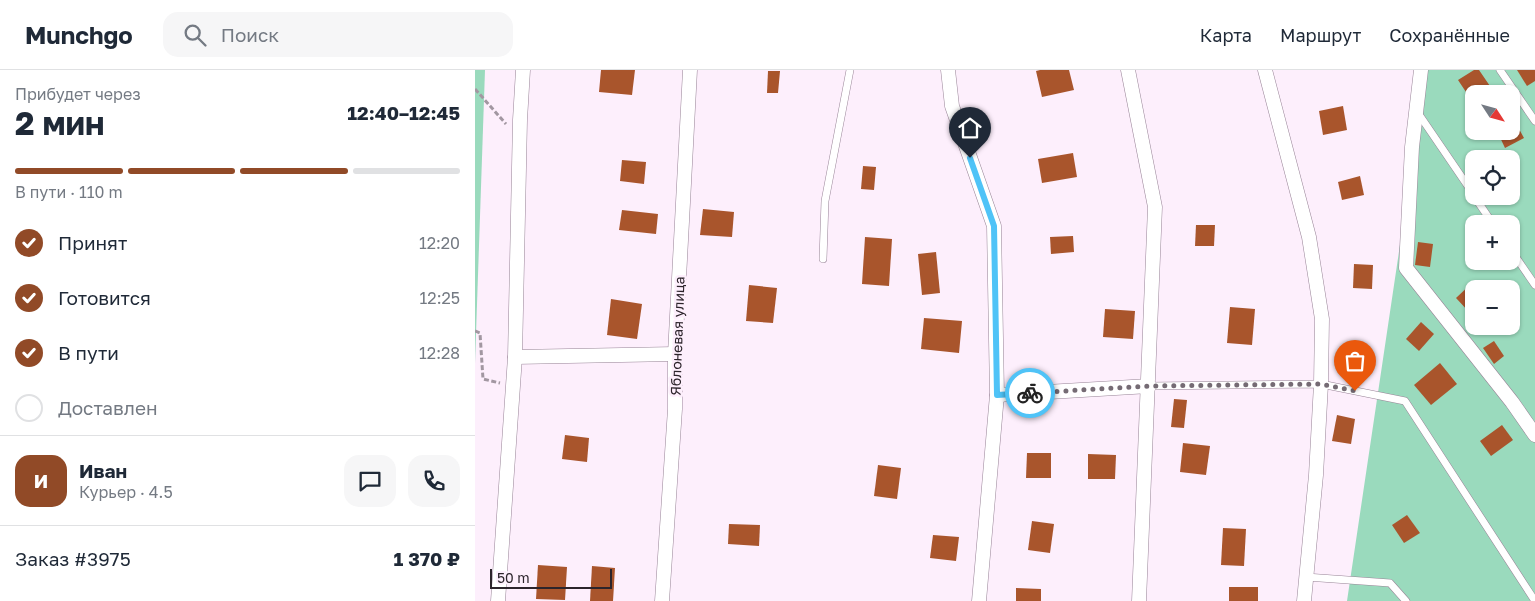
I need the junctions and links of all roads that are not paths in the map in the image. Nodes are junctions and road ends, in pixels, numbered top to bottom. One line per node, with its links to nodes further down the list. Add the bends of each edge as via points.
1 (523, 70): 16 (street)
2 (689, 70): 15 (street, Яблоневая улица)
3 (850, 70): 12 (lane, via 825,201)
4 (949, 70): 19 (street, via 953,106 994,226)
5 (1129, 70): 18 (street, via 1155,207)
6 (1265, 70): 17 (street, via 1309,237 1322,319)
7 (1421, 70): 9 (street)
8 (1500, 70): 10 (lane)
9 (1416, 111): 11 (lane); 20 (street, via 1406,268)
10 (1535, 121)
11 (1465, 183)
12 (823, 260)
13 (1520, 264): 14 (lane)
14 (1535, 286)
15 (675, 354): 16 (street); 23 (street, Яблоневая улица, via 675,409)
16 (515, 357): 22 (street)
17 (1321, 384): 18 (lane); 21 (street); 28 (lane, via 1405,401)
18 (1149, 386): 19 (street); 25 (street)
19 (997, 395): 24 (street)
20 (1535, 435)
21 (1306, 577): 26 (street); 27 (lane, via 1390,583)
22 (498, 601)
23 (662, 601)
24 (979, 601)
25 (1139, 601)
26 (1303, 601)
27 (1406, 601)
28 (1535, 601)

